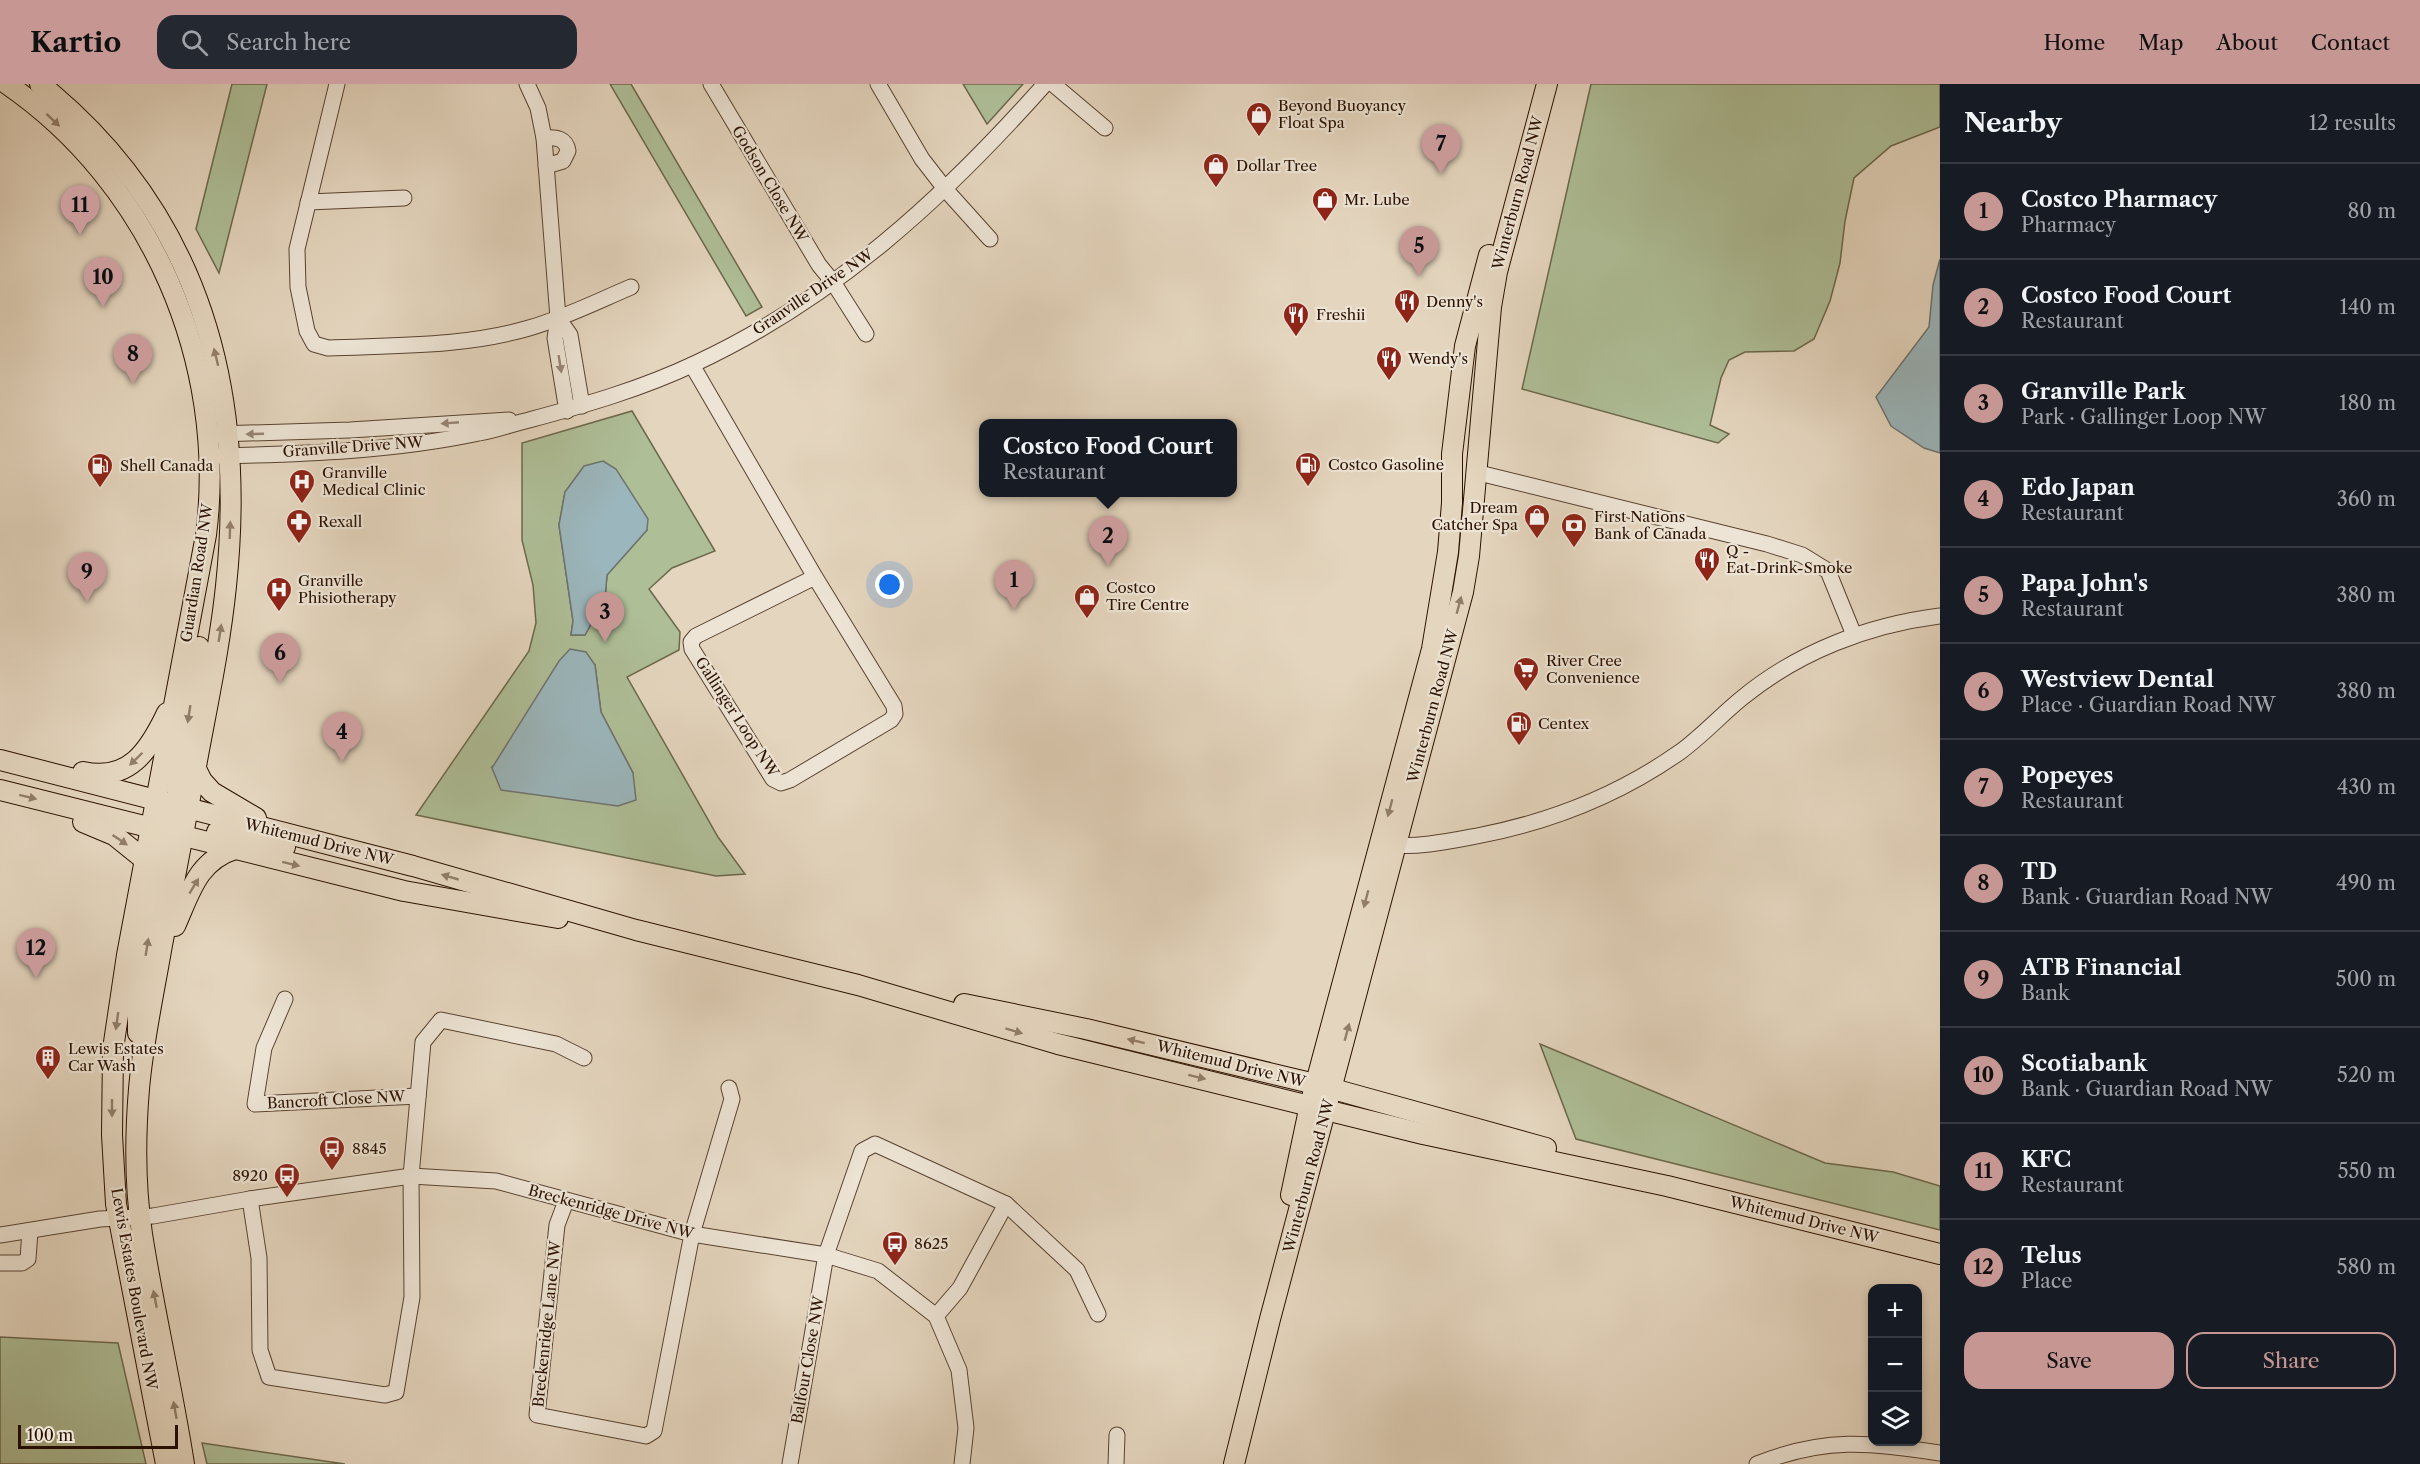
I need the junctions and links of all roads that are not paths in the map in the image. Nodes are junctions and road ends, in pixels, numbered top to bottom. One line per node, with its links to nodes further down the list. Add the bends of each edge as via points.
1 (7, 84): 27 (main road, Guardian Road NW, one-way to 27, via 79,145 119,193 145,233 175,294)
2 (40, 84): 27 (main road, Guardian Road NW, one-way to 2, via 219,372 190,278 169,234 139,187 108,149)
3 (337, 84): 16 (street)
4 (527, 84): 12 (street)
5 (711, 84): 18 (street, Godson Close NW, via 819,265)
6 (878, 84): 14 (street, via 914,147)
7 (1045, 84): 14 (street, Granville Drive NW)
8 (1053, 84): 11 (street)
9 (1534, 84): 20 (main road, Winterburn Road NW)
10 (1546, 84): 30 (main road, Winterburn Road NW, via 1494,290)
11 (1105, 128)
12 (544, 138): 13 (street); 13 (street, via 562,140 568,151 563,161)
13 (546, 166): 21 (street)
14 (946, 190): 17 (street); 18 (street, Granville Drive NW)
15 (404, 198): 16 (street)
16 (308, 202): 21 (street, via 299,240 297,277 308,336 318,347 464,341)
17 (990, 239)
18 (833, 282): 22 (street, Godson Close NW); 23 (street, Granville Drive NW, via 764,327)
19 (631, 287): 21 (street)
20 (1475, 304): 30 (main road, via 1467,431 1468,455); 44 (main road, Winterburn Road NW, one-way to 44, via 1457,405 1452,513 1442,594)
21 (558, 318): 24 (street, via 570,334); 25 (street, one-way to 25, via 555,338)
22 (866, 334)
23 (692, 365): 24 (street, Granville Drive NW); 32 (street, Gallinger Loop NW)
24 (582, 406): 25 (street, Granville Drive NW)
25 (567, 411): 26 (street, Granville Drive NW)
26 (530, 420): 27 (street, Granville Drive NW, one-way to 27); 29 (street, Granville Drive NW, via 479,434 423,442)
27 (218, 434): 28 (main road, Guardian Road NW); 29 (main road, Guardian Road NW)
28 (210, 456): 29 (street, Granville Drive NW); 31 (main road, Guardian Road NW)
29 (230, 456): 38 (main road, Guardian Road NW, one-way to 29, via 226,588 231,525)
30 (1475, 472): 34 (street, via 1802,555 1827,571); 44 (main road, Winterburn Road NW, one-way to 30, via 1463,592)
31 (200, 573): 35 (main road, Guardian Road NW); 42 (main road, one-way to 42, via 203,619)
32 (815, 577): 32 (street, Gallinger Loop NW, via 894,706 895,714 891,720 781,783 773,779 691,642)
33 (1940, 616): 34 (street)
34 (1854, 635): 44 (street, via 1804,657 1743,697 1681,752 1573,811 1452,841)
35 (177, 692): 37 (main road, one-way to 37, via 151,743 124,770 101,775 48,764); 40 (main road, Guardian Road NW)
36 (0, 760): 37 (main road, Whitemud Drive NW)
37 (27, 767): 40 (main road, Whitemud Drive NW)
38 (195, 767): 42 (main road, Guardian Road NW); 43 (main road, via 212,792 253,815)
39 (0, 790): 41 (main road, Whitemud Drive NW, one-way to 41)
40 (157, 802): 42 (main road, Whitemud Drive NW); 42 (main road, Guardian Road NW)
41 (56, 804): 42 (main road, Whitemud Drive NW); 47 (main road, one-way to 47, via 114,836)
42 (174, 824): 43 (main road, Whitemud Drive NW); 45 (main road, Whitemud Drive NW); 46 (main road, via 313,853); 47 (main road, Lewis Estates Boulevard NW); 49 (main road, Lewis Estates Boulevard NW); 52 (main road, one-way to 42, via 136,1018)
43 (266, 829): 46 (main road, Whitemud Drive NW)
44 (1389, 844): 55 (main road, Winterburn Road NW)
45 (235, 849): 48 (main road, Whitemud Drive NW, one-way to 48, via 404,891); 49 (main road, one-way to 45, via 205,867 219,854)
46 (372, 856): 48 (main road, Whitemud Drive NW, one-way to 46)
47 (145, 860): 62 (main road, Lewis Estates Boulevard NW, one-way to 62, via 113,1049 112,1131)
48 (636, 930): 55 (main road, Whitemud Drive NW, via 858,985 1086,1029)
49 (160, 958): 52 (main road, Lewis Estates Boulevard NW)
50 (285, 999): 54 (street, Bancroft Close NW, via 264,1048 255,1104)
51 (584, 1058): 54 (street, via 556,1044 441,1020 423,1042)
52 (142, 1067): 61 (main road, Lewis Estates Boulevard NW, via 136,1127)
53 (729, 1088): 64 (street, via 732,1099)
54 (418, 1096): 56 (street)
55 (1323, 1097): 57 (main road, Whitemud Drive NW, via 1519,1140); 57 (main road, Whitemud Drive NW, via 1424,1134); 78 (main road, Winterburn Road NW, via 1272,1280 1270,1319)
56 (411, 1176): 58 (street, Breckenridge Drive NW); 58 (street, via 412,1297 396,1392 385,1395 269,1377 260,1350 259,1258); 59 (street, Breckenridge Drive NW, via 496,1181)
57 (1667, 1186): 66 (main road, Whitemud Drive NW)
58 (250, 1199): 61 (street, Breckenridge Drive NW)
59 (566, 1201): 64 (street, Breckenridge Drive NW); 64 (street, Breckenridge Lane NW, via 557,1225 537,1415 646,1436 654,1431)
60 (1006, 1204): 67 (street, Balfour Close NW, via 875,1144 862,1151); 69 (street, via 1077,1270); 70 (street, via 960,1288)
61 (141, 1217): 62 (street, Breckenridge Drive NW); 74 (main road, Lewis Estates Boulevard NW, one-way to 61)
62 (118, 1218): 63 (street, Breckenridge Drive NW); 73 (main road, Lewis Estates Boulevard NW)
63 (30, 1231): 65 (street, Breckenridge Drive NW); 68 (street, via 28,1259 22,1263)
64 (692, 1234): 67 (street, Breckenridge Drive NW)
65 (0, 1235)
66 (1940, 1254)
67 (826, 1255): 70 (street, Breckenridge Drive NW, via 878,1271); 75 (street, Balfour Close NW)
68 (0, 1263)
69 (1098, 1314)
70 (936, 1316): 76 (street, Breckenridge Drive NW, via 959,1370 966,1428)
71 (1117, 1435): 77 (street)
72 (1940, 1453): 79 (street, via 1840,1443 1792,1451)
73 (166, 1464)
74 (184, 1464)
75 (790, 1464)
76 (962, 1464)
77 (1116, 1464)
78 (1234, 1464)
79 (1757, 1464)

